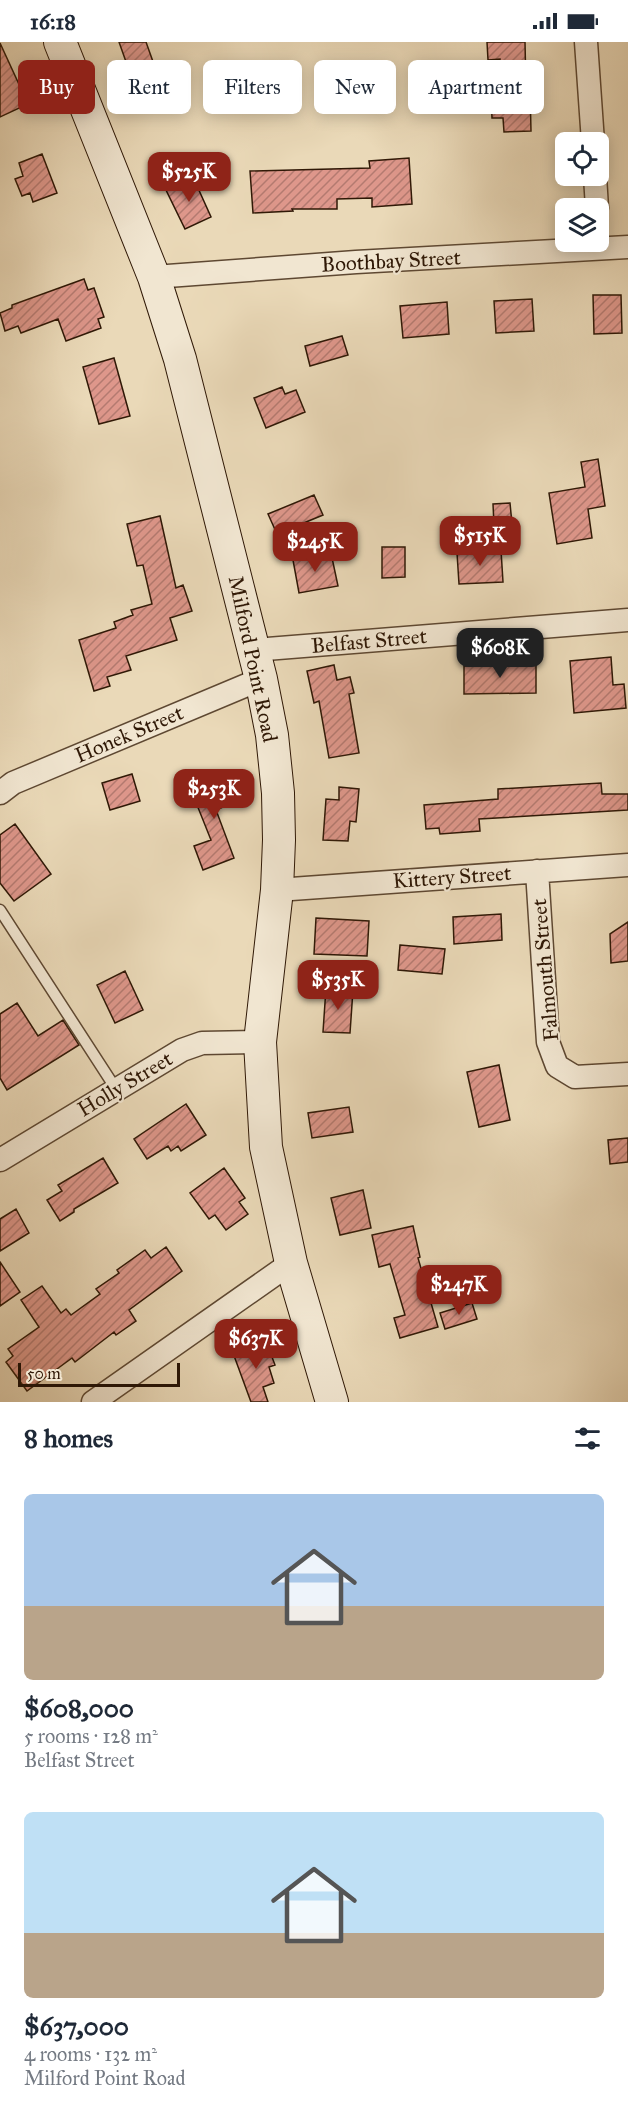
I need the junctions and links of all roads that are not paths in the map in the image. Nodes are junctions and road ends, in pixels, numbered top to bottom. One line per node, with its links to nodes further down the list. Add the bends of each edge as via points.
1 (60, 42): 7 (main road, Milford Point Road)
2 (586, 42): 3 (street)
3 (592, 132)
4 (609, 244): 6 (street, Boothbay Street)
5 (555, 246): 7 (street, Boothbay Street)
6 (628, 247)
7 (154, 277): 9 (main road, Milford Point Road, via 180,359)
8 (628, 620): 9 (street, Belfast Street)
9 (257, 665): 10 (street, Honek Street, via 13,783); 13 (main road, Milford Point Road, via 272,735 278,793)
10 (0, 793)
11 (628, 865): 12 (street, Kittery Street)
12 (537, 871): 13 (street, Kittery Street); 16 (street, Falmouth Street, via 548,1042 556,1066 575,1077)
13 (277, 890): 15 (main road, Milford Point Road)
14 (0, 910): 17 (lane)
15 (260, 1042): 17 (street, Holly Street, via 192,1046); 19 (main road, Milford Point Road, via 266,1147)
16 (628, 1074)
17 (116, 1089): 18 (street, Holly Street)
18 (0, 1160)
19 (291, 1263): 20 (street); 21 (main road, Milford Point Road)
20 (93, 1402)
21 (332, 1402)

